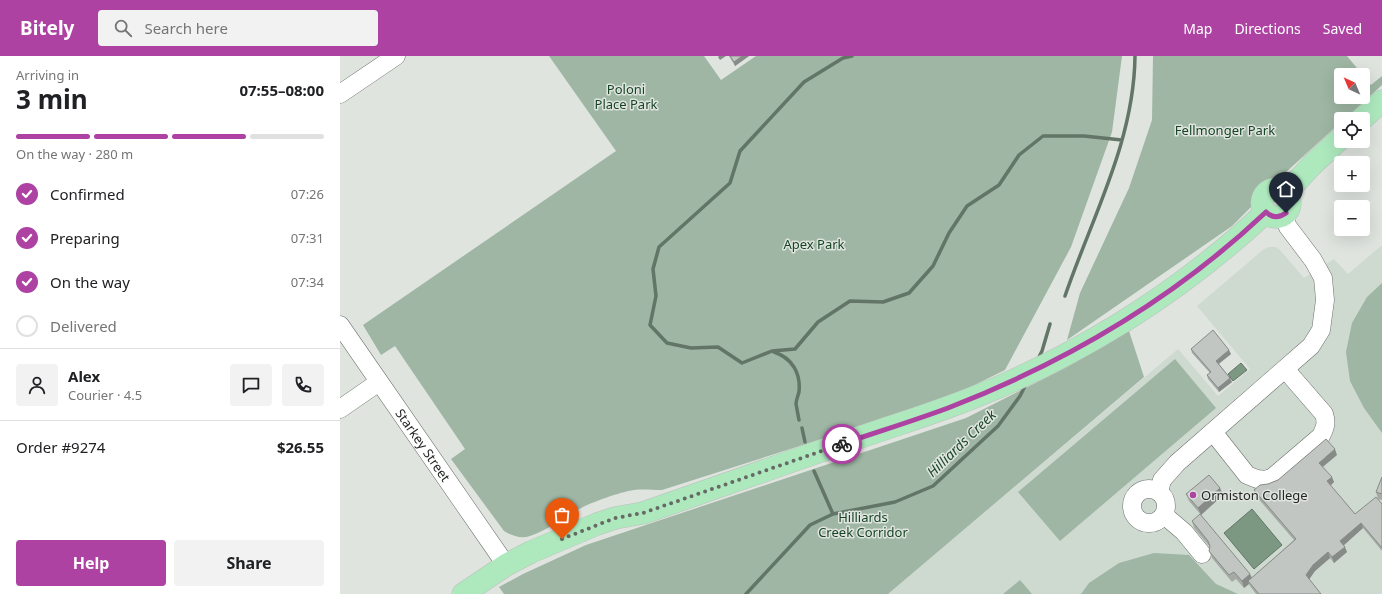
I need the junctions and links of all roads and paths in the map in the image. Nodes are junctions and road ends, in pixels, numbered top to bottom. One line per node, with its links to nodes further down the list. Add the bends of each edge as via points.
1 (396, 56): 2 (street)
2 (340, 94)
3 (1382, 101): 4 (main road)
4 (1370, 112)
5 (1334, 145): 6 (main road, via 1286,193 1290,201 1286,213)
6 (1274, 214): 8 (street, via 1288,227 1318,268 1325,300 1321,330 1311,346); 15 (main road, via 1185,279 1107,331 988,392 947,409 643,513 597,524)
7 (340, 325): 9 (street, Starkey Street)
8 (1285, 369): 11 (street); 11 (street, via 1324,414 1325,429 1321,436 1273,477 1266,480 1247,474)
9 (379, 382): 10 (street); 15 (street, Starkey Street)
10 (340, 410)
11 (1213, 432): 12 (street, via 1177,463 1162,480)
12 (1159, 492): 13 (street, via 1166,503); 13 (street, via 1148,489 1137,493 1133,498 1132,510 1143,523 1155,522)
13 (1164, 515): 14 (street, via 1184,532)
14 (1202, 554)
15 (506, 565): 16 (main road)
16 (463, 594)

